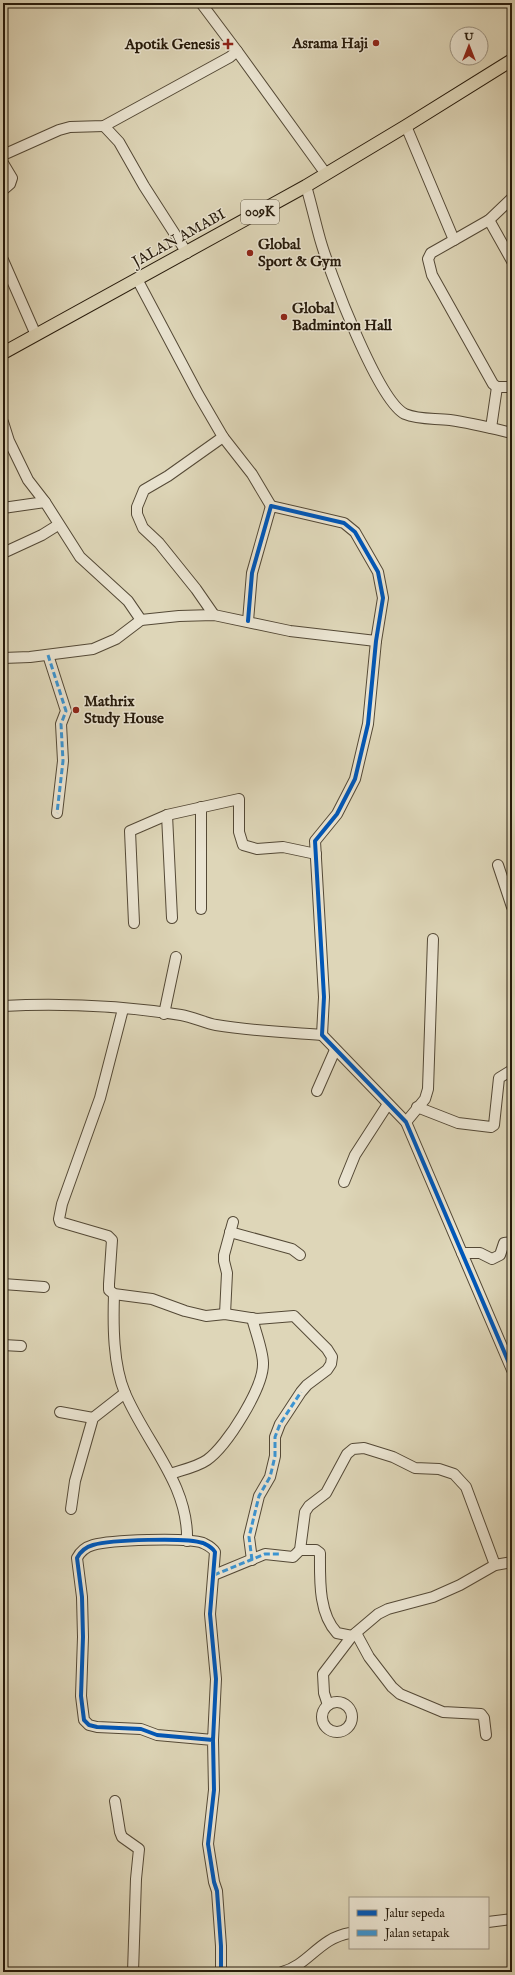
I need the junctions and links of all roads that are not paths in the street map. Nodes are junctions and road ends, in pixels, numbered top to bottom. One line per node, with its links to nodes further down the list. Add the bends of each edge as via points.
1 (202, 3): 2 (street)
2 (237, 51): 4 (street); 8 (street)
3 (512, 60): 5 (main road, JALAN AMABI / 009K)
4 (104, 126): 6 (street, via 70,127); 14 (street, via 119,142)
5 (406, 126): 8 (main road, JALAN AMABI / 009K); 13 (street)
6 (3, 154)
7 (3, 163): 10 (street, via 12,181 8,188)
8 (326, 174): 9 (main road, JALAN AMABI / 009K)
9 (306, 186): 14 (main road, JALAN AMABI / 009K); 23 (street, via 320,239 344,304 366,358 396,407 418,418 450,420)
10 (3, 190)
11 (512, 198): 12 (street)
12 (489, 220): 13 (street); 16 (street)
13 (454, 240): 20 (street, via 431,253 428,259 429,267 493,384)
14 (187, 253): 17 (main road, JALAN AMABI / 009K)
15 (3, 260): 18 (street)
16 (512, 261)
17 (137, 279): 18 (main road, JALAN AMABI / 009K); 25 (street)
18 (36, 335): 19 (main road, JALAN AMABI / 009K)
19 (3, 353)
20 (497, 387): 21 (street); 23 (street)
21 (512, 387)
22 (3, 422): 26 (street, via 9,441 28,480)
23 (491, 428): 24 (street)
24 (512, 433)
25 (223, 437): 27 (street, via 252,474); 31 (street, via 144,490 136,514 143,528 159,543)
26 (45, 502): 28 (street); 29 (street)
27 (271, 506): 33 (street, via 252,573); 34 (street, via 344,523 355,532 378,572 383,598)
28 (3, 508)
29 (58, 525): 30 (street); 32 (street, via 80,557 128,601)
30 (3, 553)
31 (214, 615): 32 (street); 33 (street)
32 (140, 620): 35 (street, via 116,639 102,646)
33 (248, 621): 34 (street, via 290,631)
34 (376, 641): 40 (street, via 368,724 355,779 337,814 315,841)
35 (48, 654): 36 (street); 38 (street, via 66,711 61,724 62,761)
36 (3, 658)
37 (201, 807): 39 (street); 40 (street, via 239,799 239,832 243,845 257,848 282,847); 43 (street)
38 (57, 813)
39 (167, 815): 44 (street); 45 (street, via 130,831)
40 (316, 854): 51 (street, via 324,997)
41 (498, 865): 42 (street)
42 (512, 907)
43 (201, 909)
44 (172, 918)
45 (134, 923)
46 (433, 939): 56 (street, via 428,1089 425,1099)
47 (176, 958): 50 (street)
48 (3, 1006): 49 (street, via 72,1005)
49 (123, 1009): 50 (street); 64 (street, via 100,1098 76,1162 59,1219 62,1224 108,1236 112,1240 109,1287)
50 (164, 1014): 51 (street, via 214,1025)
51 (322, 1034): 52 (street)
52 (335, 1050): 54 (street); 55 (street)
53 (512, 1070): 56 (street, via 499,1078 494,1125 491,1127 458,1123)
54 (317, 1091)
55 (388, 1104): 57 (street); 58 (street, via 355,1155)
56 (417, 1107): 57 (street)
57 (406, 1122): 60 (street)
58 (344, 1182)
59 (512, 1242): 60 (street, via 504,1244 500,1255 492,1259 480,1253)
60 (462, 1253): 69 (street)
61 (300, 1255): 65 (street, via 292,1249 231,1227 224,1261 227,1273)
62 (3, 1284): 63 (street)
63 (44, 1287)
64 (114, 1294): 65 (street, via 152,1299 206,1316); 70 (street, via 114,1338)
65 (225, 1314): 66 (street)
66 (252, 1318): 73 (street, via 263,1362 257,1390 219,1448 207,1460); 77 (street, via 297,1317 332,1357 327,1370 304,1388 280,1424 275,1437 275,1456 270,1477 259,1496 249,1538)
67 (3, 1345): 68 (street)
68 (21, 1346)
69 (512, 1370)
70 (125, 1393): 72 (street); 73 (street)
71 (60, 1412): 72 (street)
72 (93, 1418): 74 (street, via 75,1481)
73 (170, 1474): 75 (street, via 187,1519)
74 (71, 1509)
75 (187, 1540): 80 (street, via 202,1543 213,1549); 84 (street, via 109,1542 91,1545 79,1555 77,1566 84,1637 81,1710 84,1720 89,1725 97,1727 141,1729 157,1735)
76 (300, 1550): 77 (street, via 293,1557 265,1554); 79 (street, via 309,1506 326,1493 347,1454 353,1449 364,1448 393,1457 415,1468 439,1469 454,1474 466,1487); 81 (street, via 316,1550 320,1553 321,1589 331,1626 337,1634)
77 (252, 1560): 80 (street)
78 (512, 1562): 79 (street)
79 (495, 1565): 81 (street, via 460,1585 388,1609 378,1614)
80 (214, 1575): 84 (street, via 210,1614 216,1679)
81 (354, 1635): 82 (street, via 323,1674 324,1693); 83 (street, via 392,1687 400,1694 443,1712 481,1714)
82 (328, 1705)
83 (486, 1735)
84 (213, 1740): 90 (street, via 214,1790 208,1844 217,1891)
85 (115, 1801): 89 (street, via 122,1837 139,1849)
86 (512, 1919): 87 (street)
87 (489, 1922)
88 (349, 1933): 91 (street, via 328,1941 301,1963)
89 (133, 1972)
90 (221, 1972)
91 (282, 1972)

